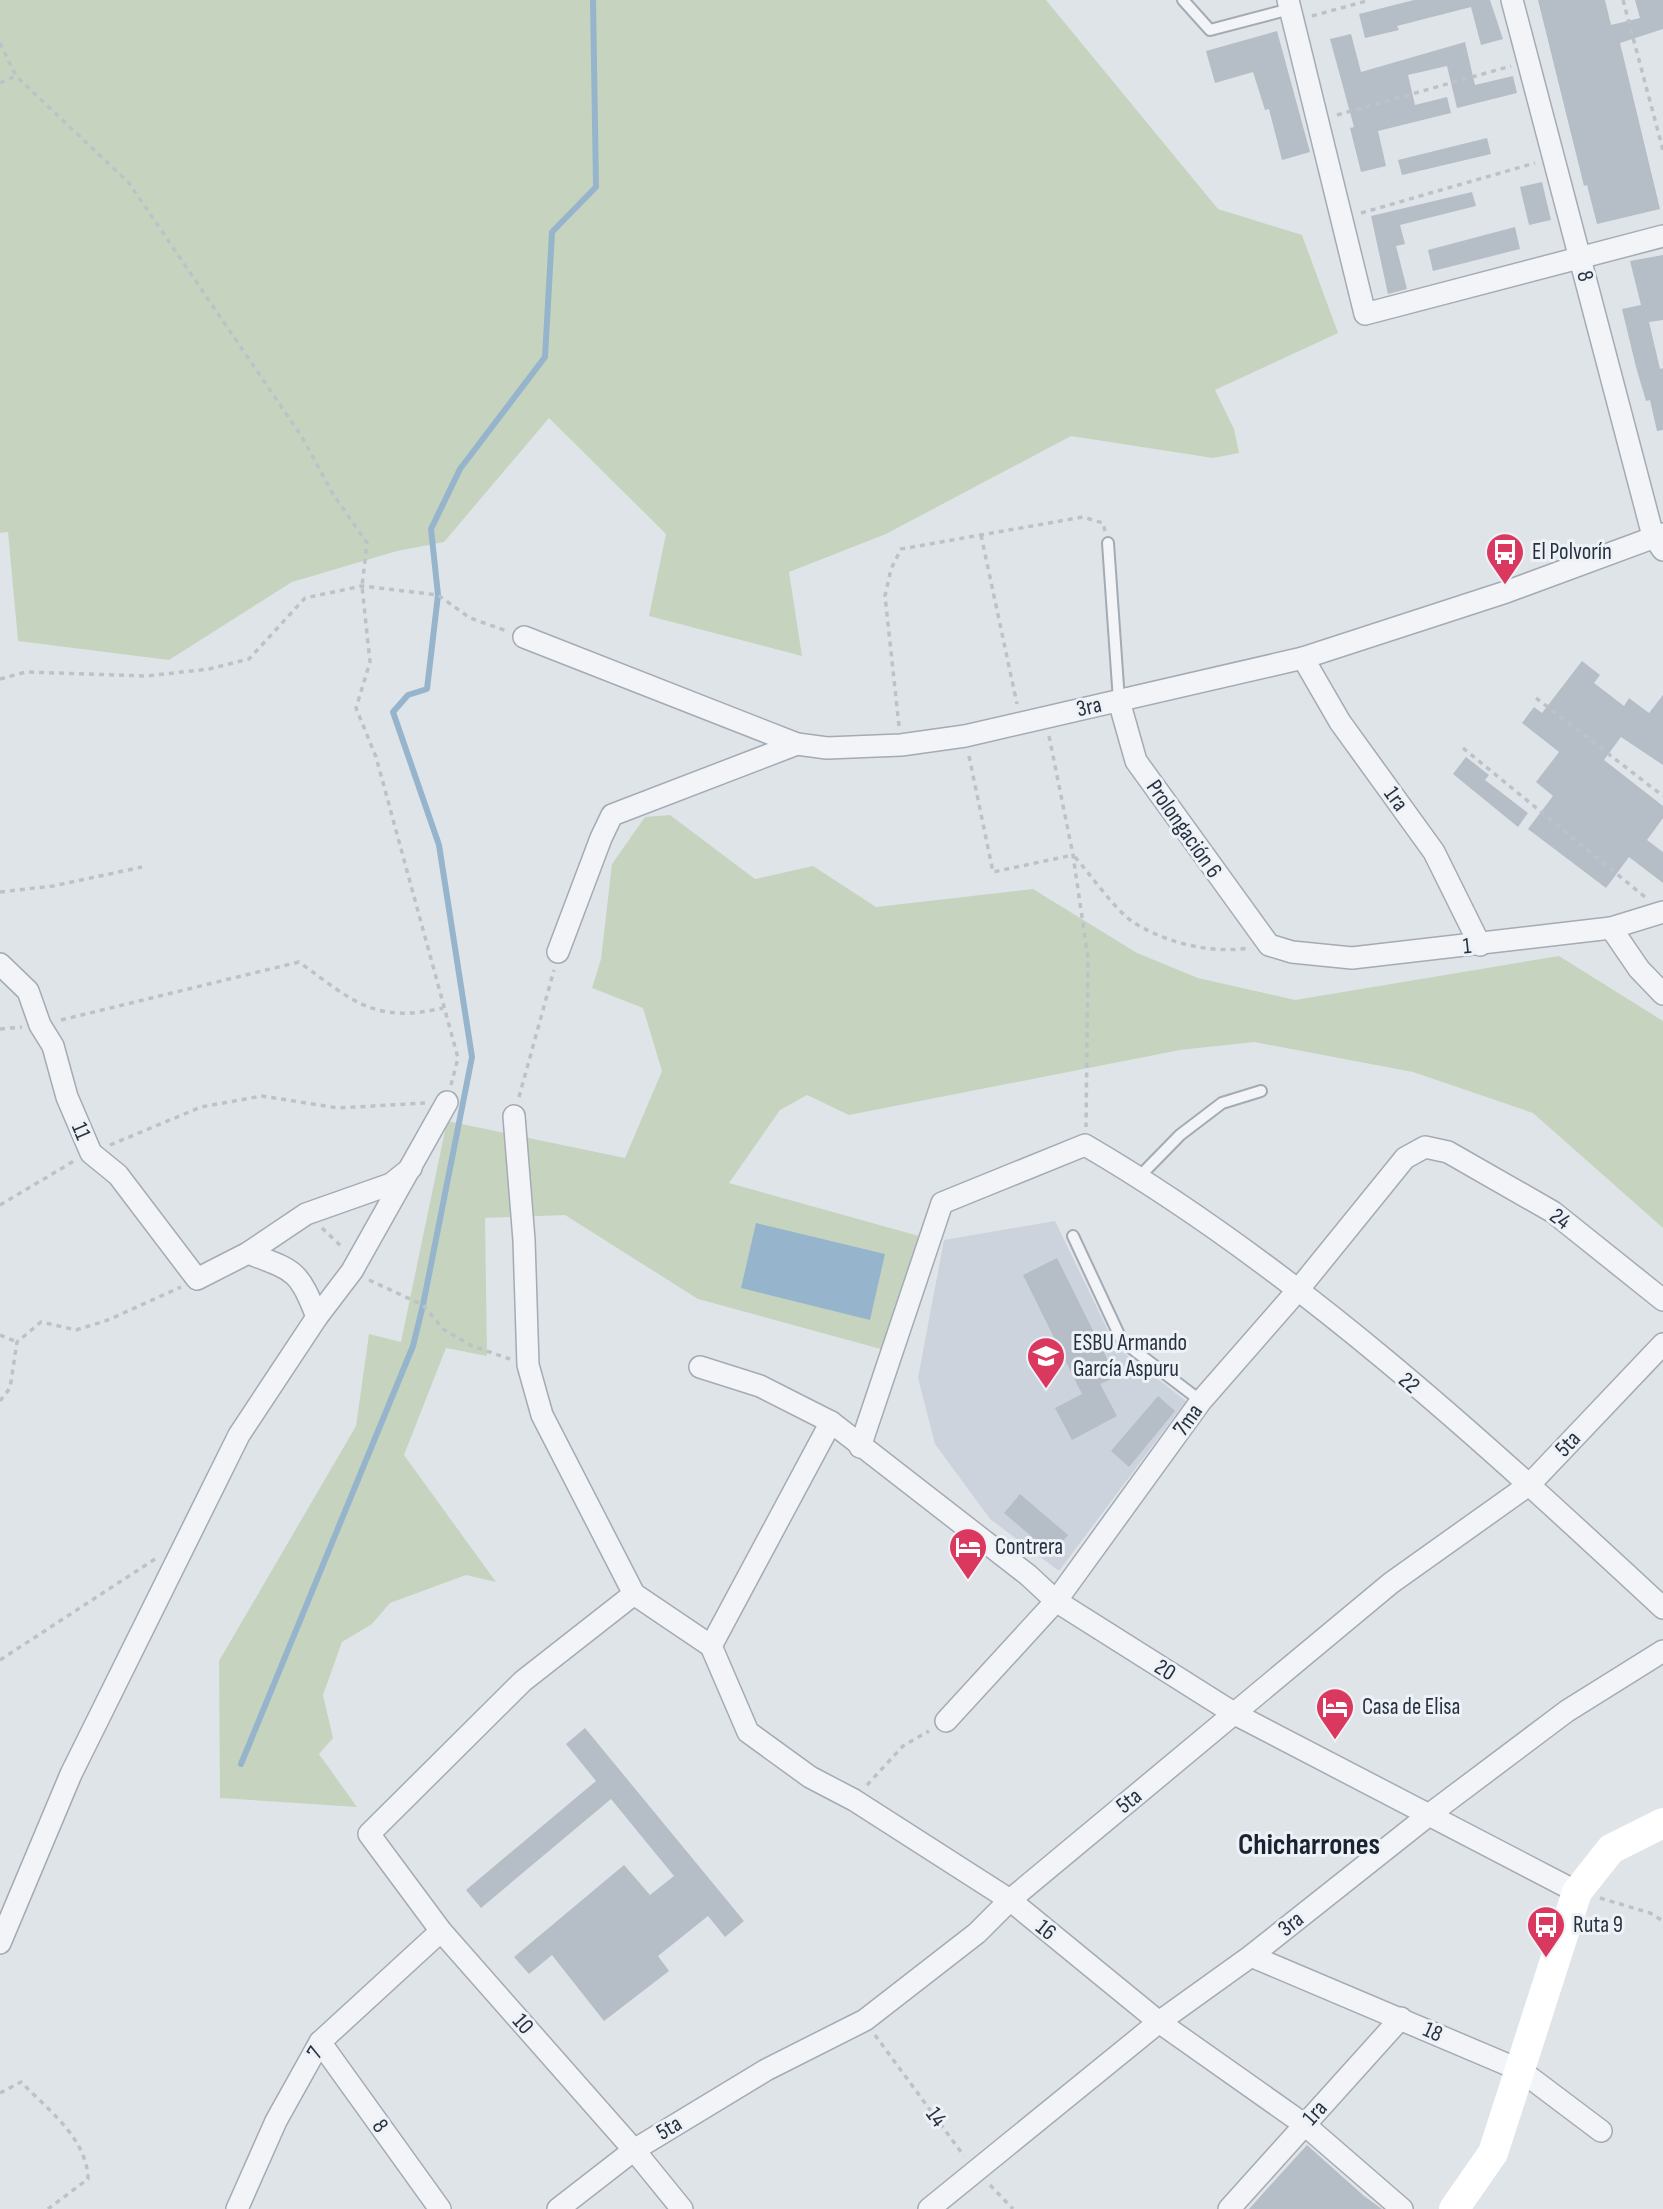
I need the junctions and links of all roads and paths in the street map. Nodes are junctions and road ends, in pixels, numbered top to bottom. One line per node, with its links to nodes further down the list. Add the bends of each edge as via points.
1 (1183, 0): 5 (lane, via 1210,30)
2 (1370, 0): 5 (path)
3 (1512, 0): 7 (street, 8)
4 (1623, 0): 11 (path)
5 (1291, 10): 10 (street)
6 (0, 43): 8 (path)
7 (1528, 61): 10 (path); 12 (street, 8)
8 (16, 76): 9 (path); 19 (path, via 129,183 302,437 366,543)
9 (0, 83)
10 (1318, 121): 13 (street)
11 (1663, 150)
12 (1552, 159): 13 (path); 15 (street, 8)
13 (1342, 219): 15 (street, via 1365,314)
14 (1663, 236): 15 (street)
15 (1581, 260): 17 (street, 8)
16 (981, 535): 18 (path, via 1083,517 1103,523); 26 (path); 29 (path, via 901,549 891,569 885,596)
17 (1660, 540): 21 (street, 3ra)
18 (1108, 543): 24 (lane)
19 (362, 586): 20 (path, via 438,596 471,618); 22 (path, via 305,598 249,659 146,676 26,672); 42 (path, via 370,662 356,708 376,757)
20 (524, 637): 28 (street, 3ra)
21 (1303, 658): 24 (street, 3ra); 38 (street, 1ra, via 1340,722 1434,852)
22 (0, 679)
23 (1536, 698): 31 (path)
24 (1119, 701): 25 (street, 3ra); 37 (street, Prolongación 6, via 1136,761)
25 (1045, 717): 26 (street, 3ra); 32 (path)
26 (1021, 723): 27 (street, 3ra)
27 (965, 736): 29 (street, 3ra); 32 (path, via 993,873)
28 (797, 744): 29 (street, 3ra, via 827,748); 39 (street, via 612,815)
29 (901, 745)
30 (1463, 748): 35 (path)
31 (1663, 796)
32 (1073, 855): 37 (path, via 1132,921 1181,943 1227,952); 48 (path, via 1088,958)
33 (142, 867): 34 (path)
34 (0, 892)
35 (1658, 908): 36 (street, 1)
36 (1611, 928): 38 (street, 1); 41 (street)
37 (1269, 945): 38 (street, 1, via 1352,958)
38 (1480, 945)
39 (558, 952): 47 (path)
40 (0, 964): 43 (street, 11, via 28,991)
41 (1663, 994)
42 (444, 1008): 43 (path, via 388,1015 349,998 299,962); 46 (path, via 458,1058)
43 (40, 1025): 44 (path); 50 (street, 11, via 53,1046 66,1097)
44 (0, 1028)
45 (1261, 1091): 52 (lane, via 1222,1103 1180,1135)
46 (447, 1102): 50 (path, via 338,1108 262,1096 201,1107); 51 (street)
47 (514, 1116): 65 (street)
48 (1085, 1145): 52 (street, 22); 70 (street, via 942,1203)
49 (1448, 1152): 59 (street, 7ma, via 1425,1147 1405,1158); 60 (street, 24, via 1553,1212)
50 (90, 1153): 53 (path, via 55,1169); 58 (street, 11, via 118,1175)
51 (411, 1168): 54 (street, via 391,1184); 57 (street)
52 (1139, 1177): 59 (street, 22)
53 (0, 1205)
54 (306, 1214): 56 (street); 57 (path, via 344,1248)
55 (1073, 1236): 68 (lane, via 1122,1341)
56 (247, 1253): 58 (street); 61 (street, via 283,1266 302,1280)
57 (352, 1271): 61 (street); 65 (path, via 423,1305 443,1329 472,1346)
58 (197, 1279): 63 (path, via 108,1321 76,1330 41,1322)
59 (1298, 1290): 68 (street, 7ma); 71 (street, 22)
60 (1663, 1300)
61 (317, 1317): 72 (street, via 239,1435)
62 (0, 1335): 63 (path)
63 (17, 1342): 67 (path, via 10,1388)
64 (1663, 1343): 71 (street, 5ta)
65 (528, 1365): 73 (street, via 542,1415)
66 (700, 1367): 69 (street, 20, via 760,1386)
67 (0, 1401)
68 (1201, 1401): 74 (street, 7ma)
69 (831, 1422): 70 (street, 20); 76 (street)
70 (860, 1447): 74 (street, 20)
71 (1530, 1484): 75 (street, 22); 79 (street, 5ta, via 1391,1583)
72 (190, 1537): 78 (path); 88 (street, via 71,1774)
73 (634, 1594): 76 (street); 87 (street, 10, via 523,1681 369,1834)
74 (1056, 1601): 79 (street, 20); 80 (street, 7ma)
75 (1663, 1608)
76 (711, 1646): 81 (street, 16, via 748,1732 810,1777)
77 (1663, 1651): 82 (street, 3ra, via 1567,1711)
78 (0, 1660)
79 (1235, 1714): 82 (street, 20); 85 (street, 5ta)
80 (946, 1721): 81 (path, via 903,1746)
81 (854, 1800): 85 (street, 16)
82 (1430, 1814): 84 (street, 20); 89 (street, 3ra)
83 (1663, 1824): 84 (street, via 1611,1849)
84 (1577, 1892): 86 (path, via 1650,1913); 94 (street)
85 (1010, 1900): 91 (street, 5ta, via 977,1933); 92 (street, 16)
86 (1663, 1922)
87 (441, 1931): 93 (street, 7); 98 (street, 10)
88 (0, 1943)
89 (1251, 1956): 90 (street, 18); 92 (street, 3ra)
90 (1401, 2018): 94 (street, 18); 96 (street, 1ra)
91 (865, 2021): 98 (street, 5ta, via 766,2070); 99 (path, 14)
92 (1159, 2022): 96 (street, 16); 99 (street, 3ra)
93 (320, 2042): 101 (street, 7, via 276,2121); 102 (street, 8)
94 (1520, 2070): 97 (street, 18); 109 (street, via 1493,2153)
95 (0, 2093): 100 (path, via 21,2082 72,2135 88,2160 88,2179)
96 (1305, 2125): 107 (street, 1ra); 108 (street, 16)
97 (1601, 2131)
98 (634, 2150): 103 (street, 5ta); 104 (street, 10)
99 (976, 2172): 105 (street, 3ra); 106 (path, 14)
100 (48, 2209)
101 (237, 2209)
102 (440, 2209)
103 (558, 2209)
104 (682, 2209)
105 (929, 2209)
106 (1013, 2209)
107 (1229, 2209)
108 (1402, 2209)
109 (1454, 2209)

